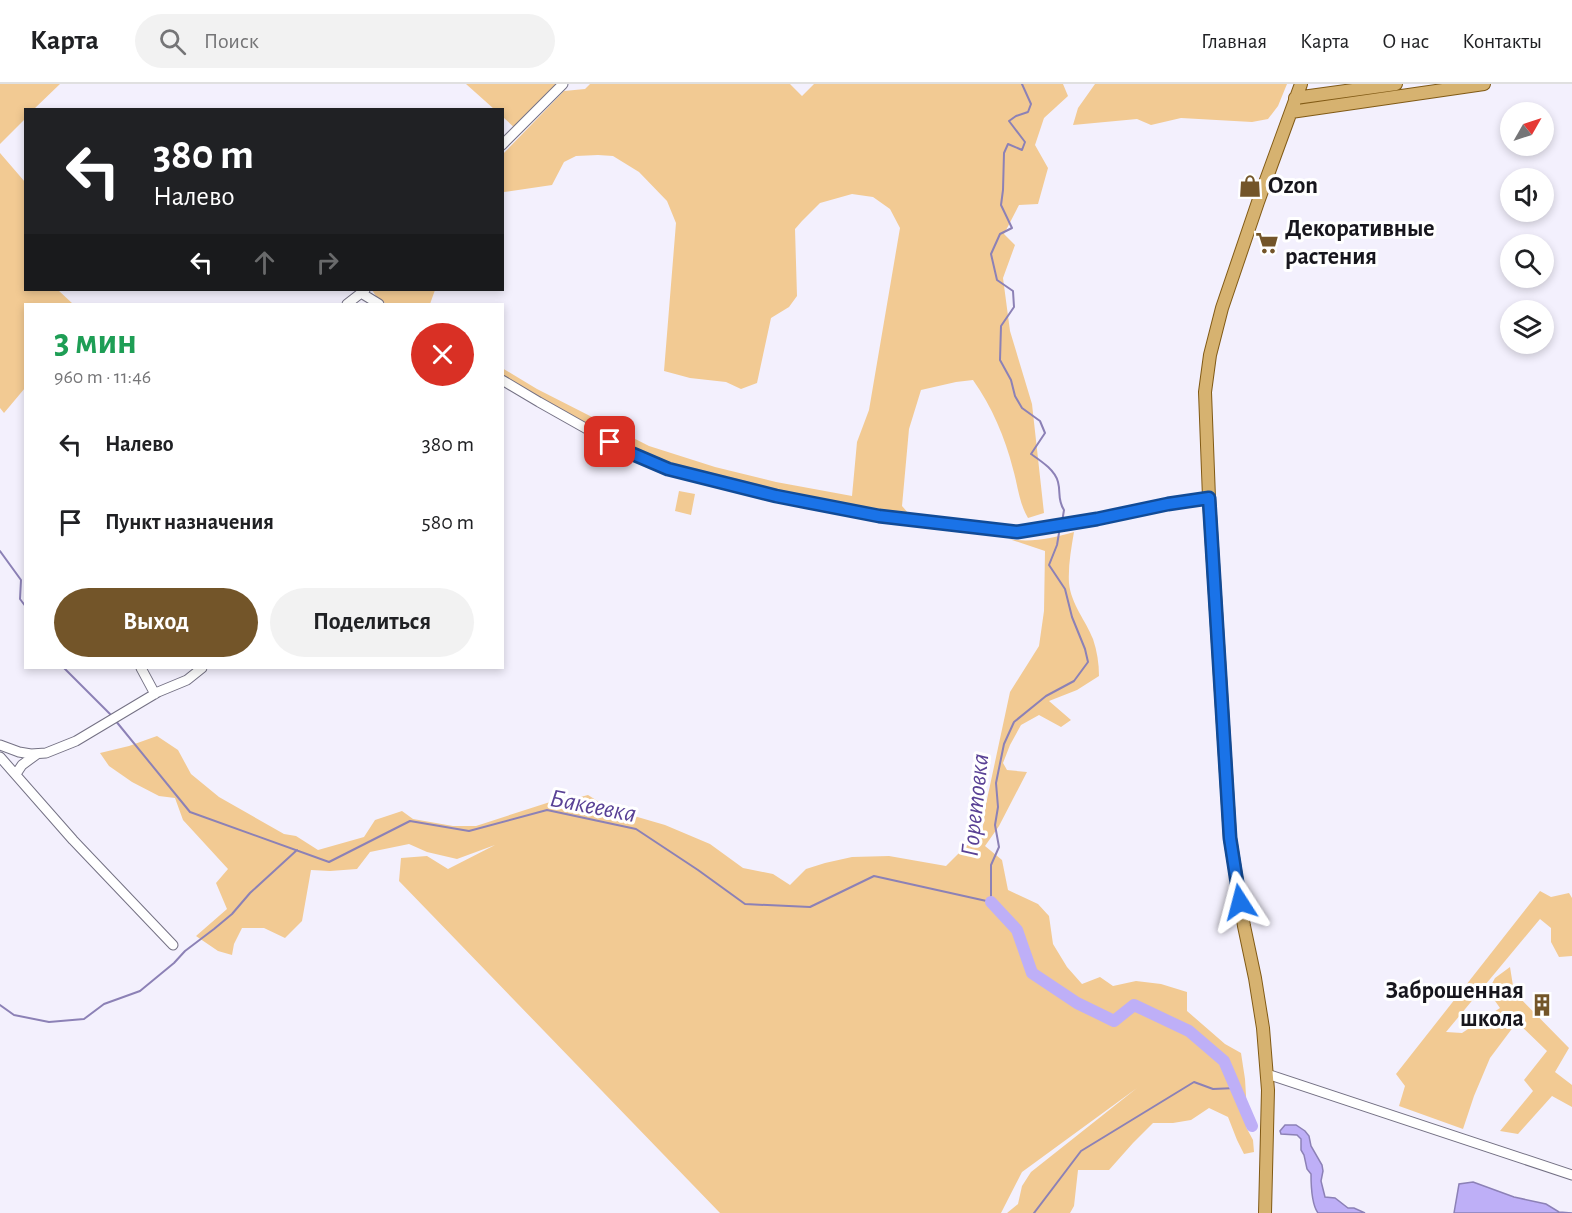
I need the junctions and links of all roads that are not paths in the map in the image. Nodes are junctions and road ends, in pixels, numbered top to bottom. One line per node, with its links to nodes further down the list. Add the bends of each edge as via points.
1 (563, 84): 9 (street)
2 (1302, 84): 7 (main road)
3 (1351, 84): 6 (main road)
4 (1396, 84): 6 (main road)
5 (1484, 84): 8 (main road)
6 (1367, 88): 7 (main road)
7 (1295, 98): 8 (main road)
8 (1291, 112): 14 (main road, via 1222,308 1210,355 1205,392)
9 (504, 143)
10 (363, 291): 11 (street); 12 (street)
11 (348, 303)
12 (378, 303)
13 (504, 381): 14 (street, via 605,440 668,469 879,516 1017,532)
14 (1209, 498): 23 (main road, via 1230,838)
15 (142, 669): 17 (street)
16 (201, 669): 17 (street, via 187,680)
17 (155, 694): 19 (street, via 76,741)
18 (0, 745): 19 (street)
19 (37, 754): 21 (street)
20 (0, 757): 21 (street)
21 (16, 774): 22 (street)
22 (173, 945)
23 (1267, 1074): 24 (street); 25 (main road)
24 (1572, 1175)
25 (1264, 1213)

